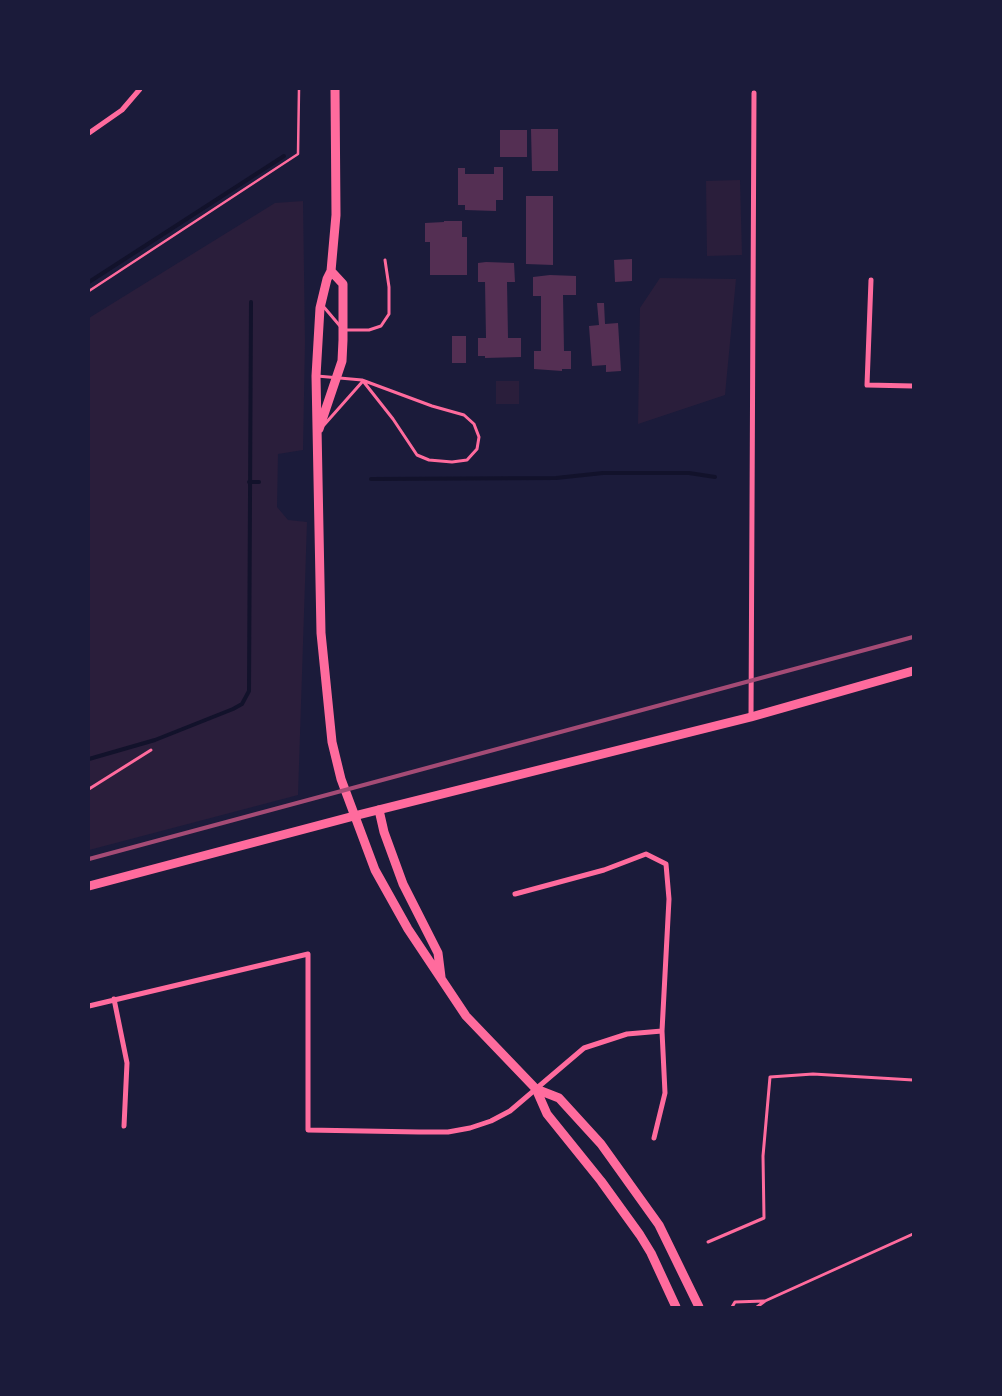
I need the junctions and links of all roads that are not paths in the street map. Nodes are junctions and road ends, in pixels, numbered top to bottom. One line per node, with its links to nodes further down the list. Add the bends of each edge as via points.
1 (140, 89): 4 (street, via 122,110)
2 (335, 89): 6 (main road, via 336,215)
3 (754, 93): 16 (street)
4 (89, 133)
5 (385, 260): 9 (lane, via 389,314 381,326 369,330)
6 (331, 271): 8 (main road); 9 (main road, via 343,284)
7 (871, 280): 13 (street, via 867,385)
8 (321, 304): 9 (lane); 10 (main road)
9 (343, 330): 11 (main road, via 342,361)
10 (316, 376): 11 (lane); 14 (main road)
11 (337, 378): 12 (lane); 14 (main road)
12 (364, 381): 12 (lane, via 417,455 429,460 452,462 467,460 477,449 479,437 474,424 464,415); 14 (lane)
13 (913, 386)
14 (318, 432): 20 (main road, via 321,633 328,713 341,779)
15 (913, 671): 16 (main road)
16 (751, 717): 19 (main road)
17 (150, 750): 18 (lane)
18 (89, 789)
19 (379, 810): 20 (main road); 23 (main road, via 403,884 438,953)
20 (354, 816): 21 (main road); 23 (main road, via 390,900)
21 (89, 886)
22 (515, 894): 26 (street, via 604,870 646,854 666,864 669,900)
23 (441, 980): 28 (main road, via 466,1016)
24 (114, 999): 25 (street); 28 (street, via 308,954 308,1130 448,1132 491,1122); 29 (street, via 127,1062)
25 (89, 1006)
26 (662, 1031): 28 (street, via 627,1034 584,1048); 30 (street, via 665,1093)
27 (913, 1080): 32 (lane, via 813,1074 770,1077 763,1156 764,1218)
28 (536, 1090): 34 (main road, via 547,1114 640,1235); 35 (main road, via 559,1098 607,1152 659,1225)
29 (124, 1126)
30 (654, 1138)
31 (913, 1234): 33 (lane)
32 (708, 1242)
33 (765, 1301): 36 (lane, via 734,1302); 37 (lane)
34 (676, 1307)
35 (699, 1307)
36 (732, 1307)
37 (757, 1307)

